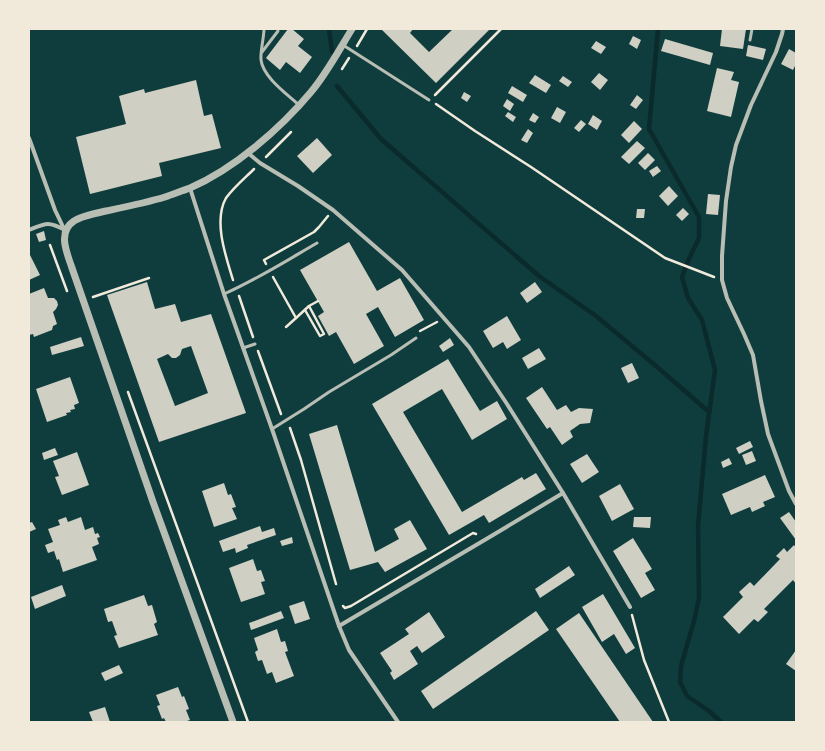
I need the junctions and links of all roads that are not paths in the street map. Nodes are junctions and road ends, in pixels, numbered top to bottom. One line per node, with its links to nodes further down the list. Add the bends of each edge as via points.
1 (264, 29): 8 (lane)
2 (352, 29): 7 (street)
3 (752, 29): 6 (lane)
4 (782, 29): 23 (street, via 776,52 736,144 726,201 722,280 727,298 752,355 768,434)
5 (278, 31): 8 (lane)
6 (750, 40)
7 (343, 45): 9 (lane); 10 (street)
8 (262, 52): 10 (lane, via 261,61 267,74)
9 (429, 100)
10 (299, 105): 12 (street)
11 (29, 138): 15 (street)
12 (248, 153): 13 (street, via 224,170); 22 (street, via 333,210 402,270 474,353)
13 (190, 188): 15 (street, via 90,215 74,221); 17 (street)
14 (29, 230): 15 (street, via 45,223 56,225)
15 (65, 231): 26 (street, via 65,245 83,299 153,502)
16 (317, 243): 17 (lane)
17 (224, 294): 20 (street)
18 (416, 338): 21 (lane)
19 (255, 344): 20 (lane)
20 (243, 348): 21 (street)
21 (272, 429): 25 (street)
22 (563, 493): 24 (street); 25 (street)
23 (796, 504)
24 (630, 607)
25 (339, 626): 27 (street, via 349,650)
26 (234, 722)
27 (398, 722)

